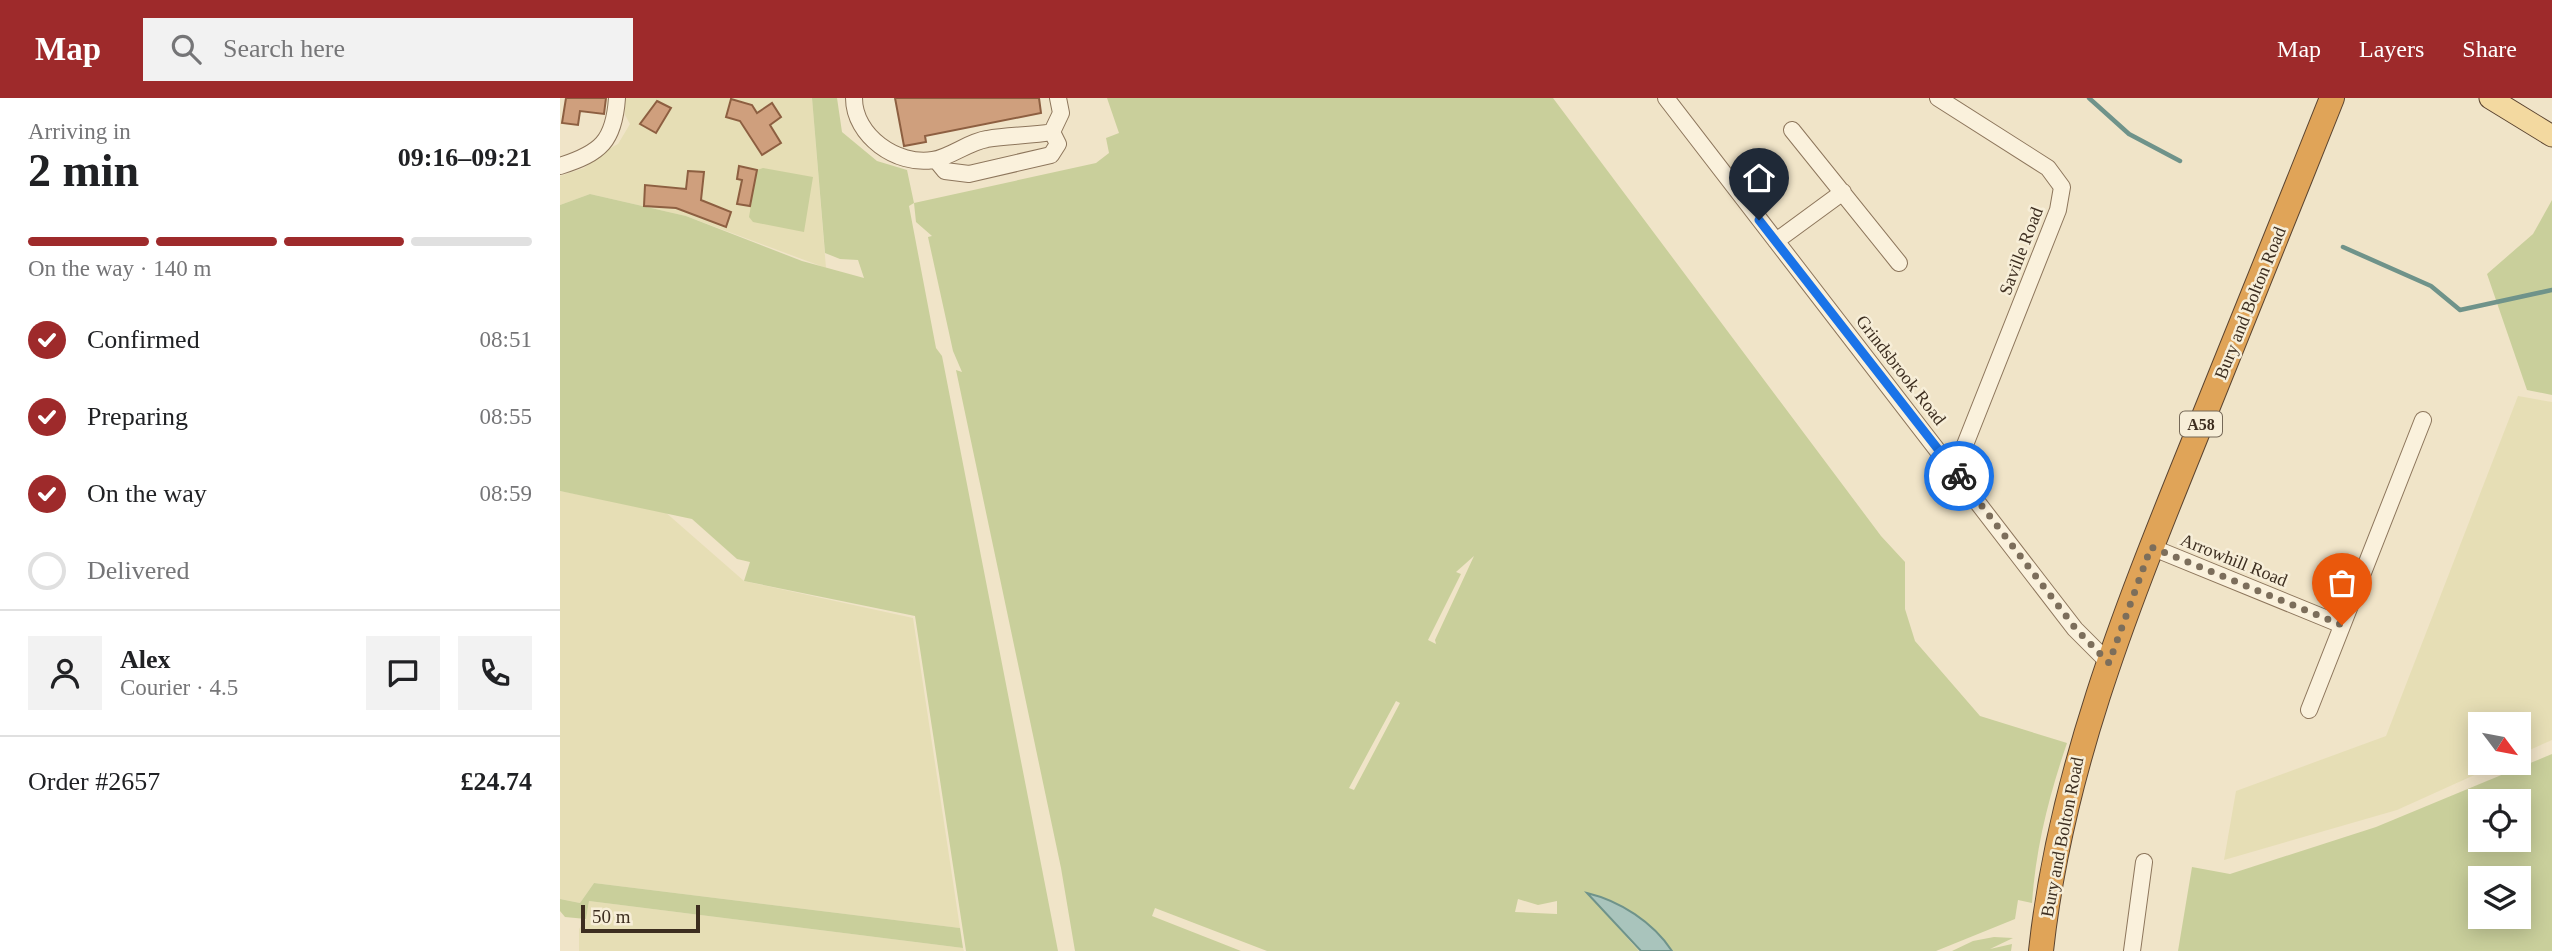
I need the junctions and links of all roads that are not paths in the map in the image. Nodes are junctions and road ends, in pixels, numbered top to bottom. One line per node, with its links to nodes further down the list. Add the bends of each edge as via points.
1 (617, 98): 12 (street, via 615,126 594,150)
2 (854, 98): 11 (street, via 865,134 884,149)
3 (1058, 98): 9 (street, via 1061,113)
4 (1666, 98): 14 (street, Grindsbrook Road)
5 (1938, 98): 17 (street, Saville Road, via 2048,168 2062,187 2058,210)
6 (2332, 98): 18 (highway, Bury and Bolton Road / A58)
7 (2490, 98): 10 (main road)
8 (1792, 130): 13 (street)
9 (1052, 132): 11 (street, via 986,139); 11 (street, via 1058,144 1051,155 969,174 945,171)
10 (2552, 136)
11 (936, 160)
12 (560, 166)
13 (1843, 192): 14 (street); 15 (street)
14 (1776, 241): 17 (street, Grindsbrook Road)
15 (1899, 263)
16 (2423, 419): 19 (street)
17 (1955, 470): 20 (street, Grindsbrook Road, via 2076,629)
18 (2151, 547): 19 (street, Arrowhill Road); 20 (highway, Bury and Bolton Road / A58)
19 (2342, 625): 21 (street)
20 (2109, 663): 23 (highway, Bury and Bolton Road / A58, via 2067,793)
21 (2309, 710)
22 (2144, 862): 24 (street)
23 (2040, 951)
24 (2132, 951)

